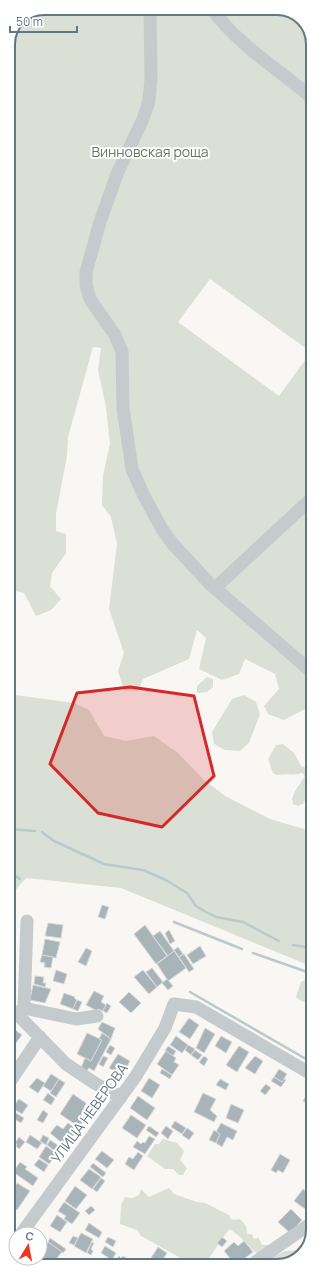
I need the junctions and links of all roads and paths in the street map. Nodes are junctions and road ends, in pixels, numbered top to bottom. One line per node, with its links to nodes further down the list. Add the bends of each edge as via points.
1 (150, 15): 5 (street, via 149,101 143,120 117,174 100,222 86,272 86,285 90,299 122,352 123,408 132,469 165,534)
2 (216, 15): 3 (street, via 244,43)
3 (306, 93)
4 (306, 504): 5 (street)
5 (215, 588): 6 (street)
6 (306, 667)
7 (27, 920): 8 (street)
8 (16, 1011): 9 (street, via 76,1019); 10 (street)
9 (97, 1016)
10 (40, 1037): 12 (street); 13 (street, via 66,1064)
11 (306, 1071): 13 (street, УЛИЦА НЕВЕРОВА, via 196,1007 174,1004 154,1049)
12 (15, 1074)
13 (121, 1097): 14 (street, УЛИЦА НЕВЕРОВА)
14 (27, 1226)
15 (306, 1227): 16 (street)
16 (260, 1259)

